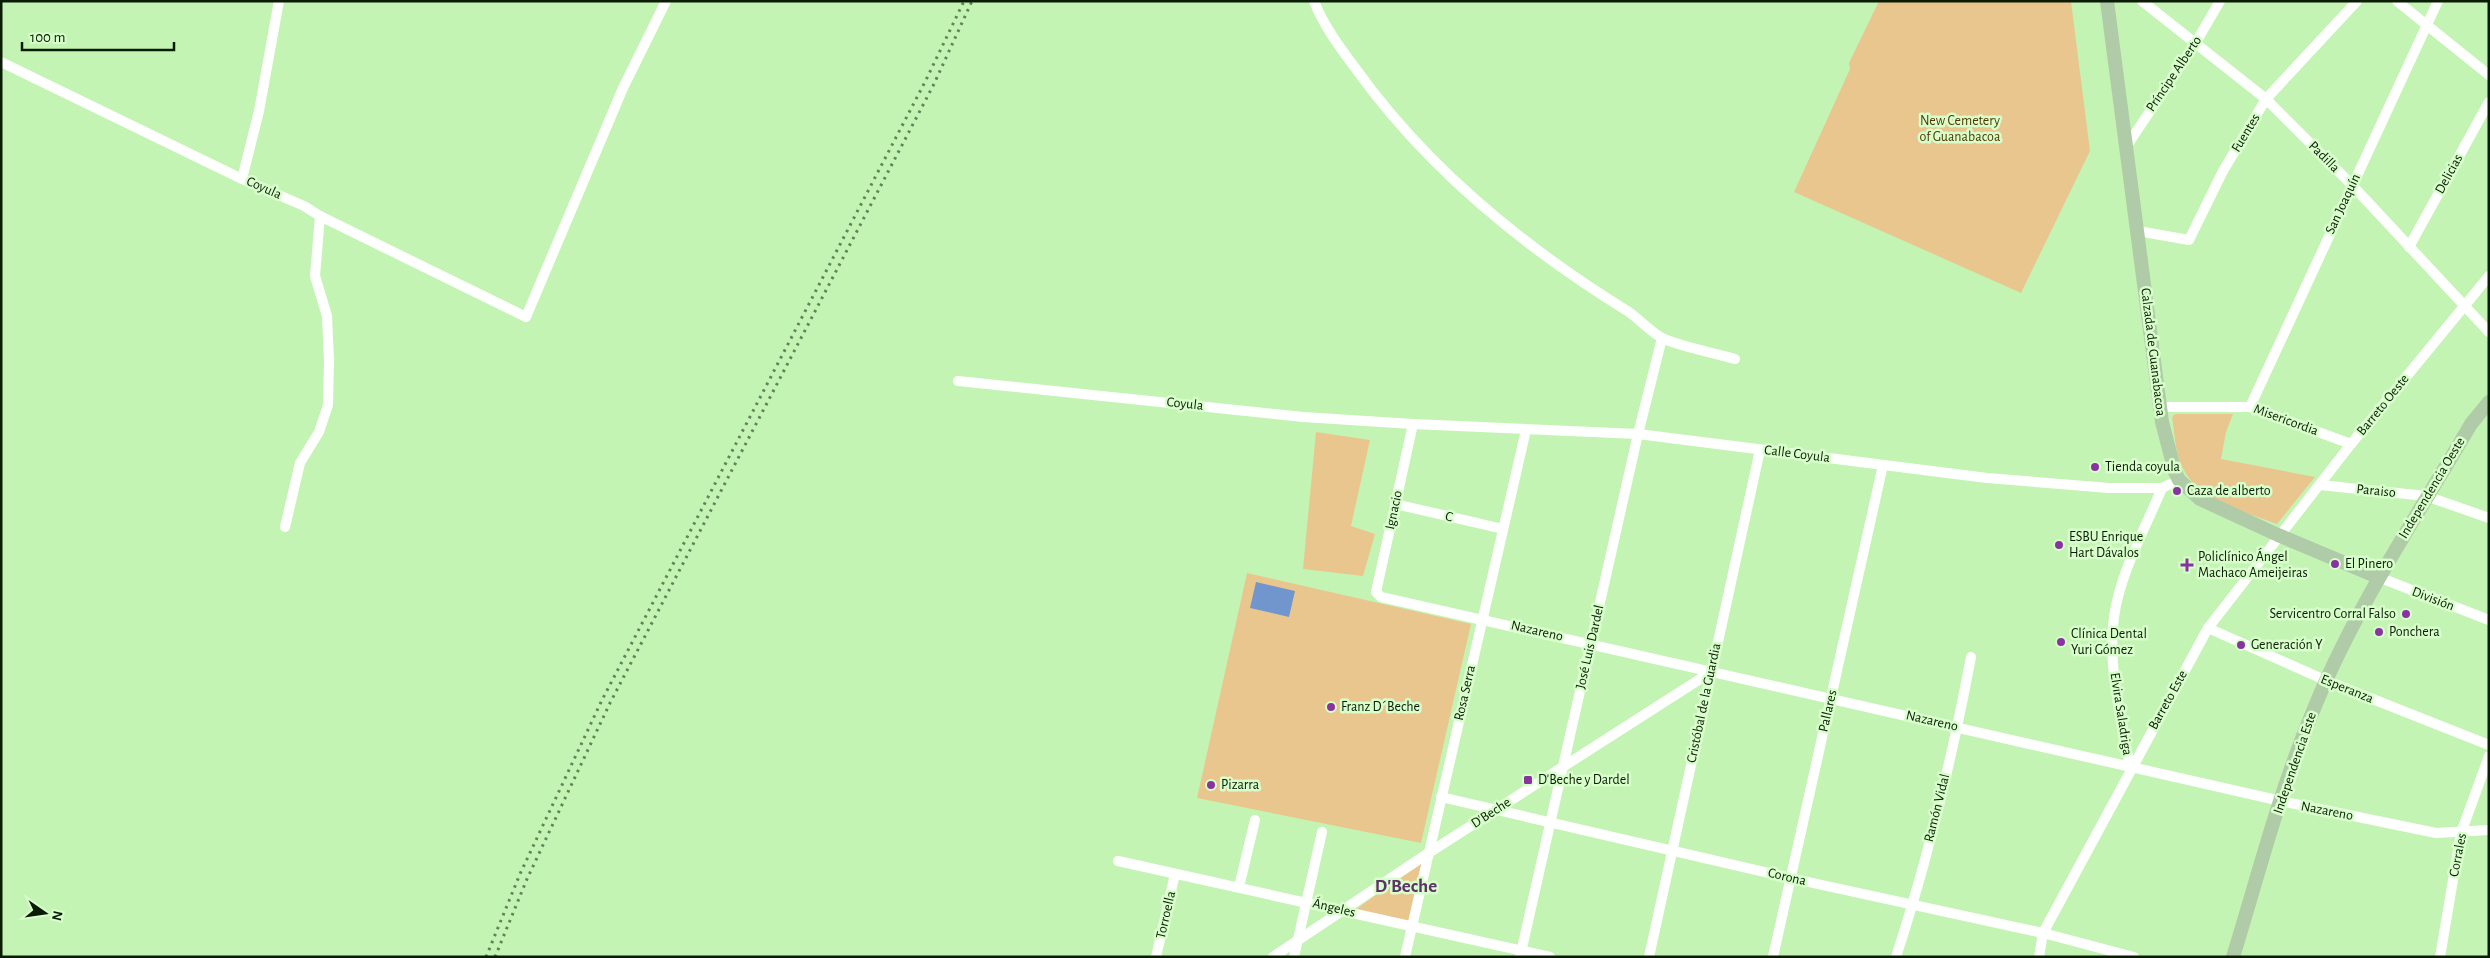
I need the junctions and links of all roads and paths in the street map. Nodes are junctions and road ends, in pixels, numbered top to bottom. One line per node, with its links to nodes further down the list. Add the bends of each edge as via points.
1 (279, 1): 17 (street, via 259,111)
2 (666, 1): 19 (street, Coyula, via 623,88 526,317)
3 (1314, 1): 25 (street, via 1344,52 1384,108 1448,174 1527,243)
4 (2107, 1): 16 (main road, Calzada de Guanabacoa)
5 (2142, 1): 11 (street, Padilla)
6 (2220, 1): 11 (street, Príncipe Alberto)
7 (2356, 1): 14 (street, Fuentes)
8 (2396, 1): 10 (street)
9 (2438, 1): 10 (street, San Joaquín)
10 (2426, 23): 13 (street); 18 (street, San Joaquín)
11 (2195, 44): 14 (street, Padilla); 16 (street, Príncipe Alberto)
12 (1, 62): 17 (street, Coyula)
13 (2489, 75)
14 (2266, 99): 18 (street, Padilla); 20 (street, Fuentes, via 2223,171 2188,240)
15 (2489, 102): 21 (street, Delicias)
16 (2126, 147): 20 (main road, Calzada de Guanabacoa)
17 (242, 179): 19 (street, Coyula)
18 (2352, 185): 21 (street, Padilla); 30 (street, San Joaquín)
19 (320, 216): 43 (street, via 315,276 327,316 328,405 319,432 300,463)
20 (2138, 231): 29 (main road, Calzada de Guanabacoa)
21 (2409, 247): 23 (street, Padilla)
22 (2489, 276): 23 (street, Barreto Oeste)
23 (2465, 306): 24 (street, Padilla); 34 (street, Barreto Oeste)
24 (2489, 332)
25 (1662, 338): 26 (street); 33 (street, José Luis Dardel)
26 (1735, 359)
27 (958, 380): 31 (street, Coyula, via 1302,417)
28 (2489, 402): 40 (main road, Independencia Oeste, via 2470,424)
29 (2160, 407): 30 (street, Misericordia); 37 (main road, Calzada de Guanabacoa)
30 (2250, 407): 34 (street, Misericordia)
31 (1413, 424): 32 (street, Calle Coyula); 41 (street, Ignacio)
32 (1526, 430): 33 (street, Calle Coyula); 44 (street, Rosa Serra)
33 (1638, 434): 35 (street, Calle Coyula); 51 (street, José Luis Dardel)
34 (2351, 444): 38 (street, Barreto Oeste)
35 (1760, 450): 36 (street, Calle Coyula); 53 (street, Cristóbal de la Guardia)
36 (1884, 465): 39 (street, Calle Coyula, via 1987,478 2109,488); 55 (street, Pallares)
37 (2179, 480): 39 (street, Calle Coyula); 45 (main road, via 2200,499)
38 (2320, 485): 40 (street, Paraiso); 45 (street, Barreto Oeste)
39 (2162, 488): 60 (street, Elvira Saladriga, via 2125,578 2114,616 2112,657)
40 (2426, 496): 42 (street, Paraiso); 46 (main road, Independencia Oeste)
41 (1395, 504): 44 (street, C); 47 (street, Ignacio)
42 (2489, 518)
43 (285, 527)
44 (1503, 529): 48 (street, Rosa Serra)
45 (2278, 536): 46 (main road); 50 (street, Barreto Este)
46 (2378, 578): 49 (street, División); 54 (main road, Independencia Este)
47 (1377, 595): 48 (street, Nazareno)
48 (1482, 619): 51 (street, Nazareno); 61 (street, Rosa Serra)
49 (2489, 620)
50 (2208, 628): 54 (street, Esperanza); 60 (street, Barreto Este)
51 (1592, 643): 53 (street, Nazareno); 59 (street, José Luis Dardel)
52 (1971, 658): 56 (street, Ramón Vidal)
53 (1711, 672): 55 (street, Nazareno); 59 (street, D'Beche); 69 (street, Cristóbal de la Guardia)
54 (2327, 681): 57 (street, Esperanza); 62 (main road, Independencia Este, via 2310,715)
55 (1831, 698): 56 (street, Nazareno); 73 (street, Pallares)
56 (1958, 727): 60 (street, Nazareno); 76 (street, Ramón Vidal)
57 (2489, 745)
58 (2489, 756): 68 (street, Corrales)
59 (1563, 766): 63 (street, D'Beche); 65 (street, José Luis Dardel)
60 (2130, 768): 62 (street, Nazareno); 79 (street, Barreto Este)
61 (1441, 797): 63 (street, Corona); 70 (street, Rosa Serra)
62 (2281, 801): 68 (street, Nazareno, via 2436,833); 92 (main road, Independencia Este)
63 (1496, 809): 65 (street, Corona); 70 (street, D'Beche)
64 (1255, 820): 74 (street)
65 (1550, 822): 69 (street, Corona); 81 (street, José Luis Dardel)
66 (2489, 830): 68 (street, Nazareno)
67 (1322, 832): 75 (street)
68 (2461, 833): 93 (street, Corrales)
69 (1672, 849): 73 (street, Corona); 87 (street, Cristóbal de la Guardia)
70 (1427, 854): 77 (street, D'Beche); 78 (street, Rosa Serra)
71 (1118, 861): 72 (street, Ángeles)
72 (1175, 874): 74 (street, Ángeles); 82 (street, Torroella)
73 (1790, 878): 76 (street, Corona); 88 (street, Pallares)
74 (1239, 887): 75 (street, Ángeles)
75 (1306, 902): 77 (street, Ángeles); 80 (street)
76 (1913, 904): 79 (street, Corona); 89 (street, Ramón Vidal)
77 (1342, 910): 78 (street, Ángeles); 80 (street, D'Beche)
78 (1412, 926): 81 (street, Ángeles); 85 (street, Rosa Serra)
79 (2044, 933): 90 (street, Barreto Este); 91 (street, Corona)
80 (1297, 940): 83 (street, D'Beche); 84 (street)
81 (1521, 954): 86 (street, Ángeles)
82 (1156, 957)
83 (1273, 957)
84 (1294, 957)
85 (1405, 957)
86 (1550, 957)
87 (1648, 957)
88 (1772, 957)
89 (1896, 957)
90 (2039, 957)
91 (2134, 957)
92 (2233, 957)
93 (2440, 957)

